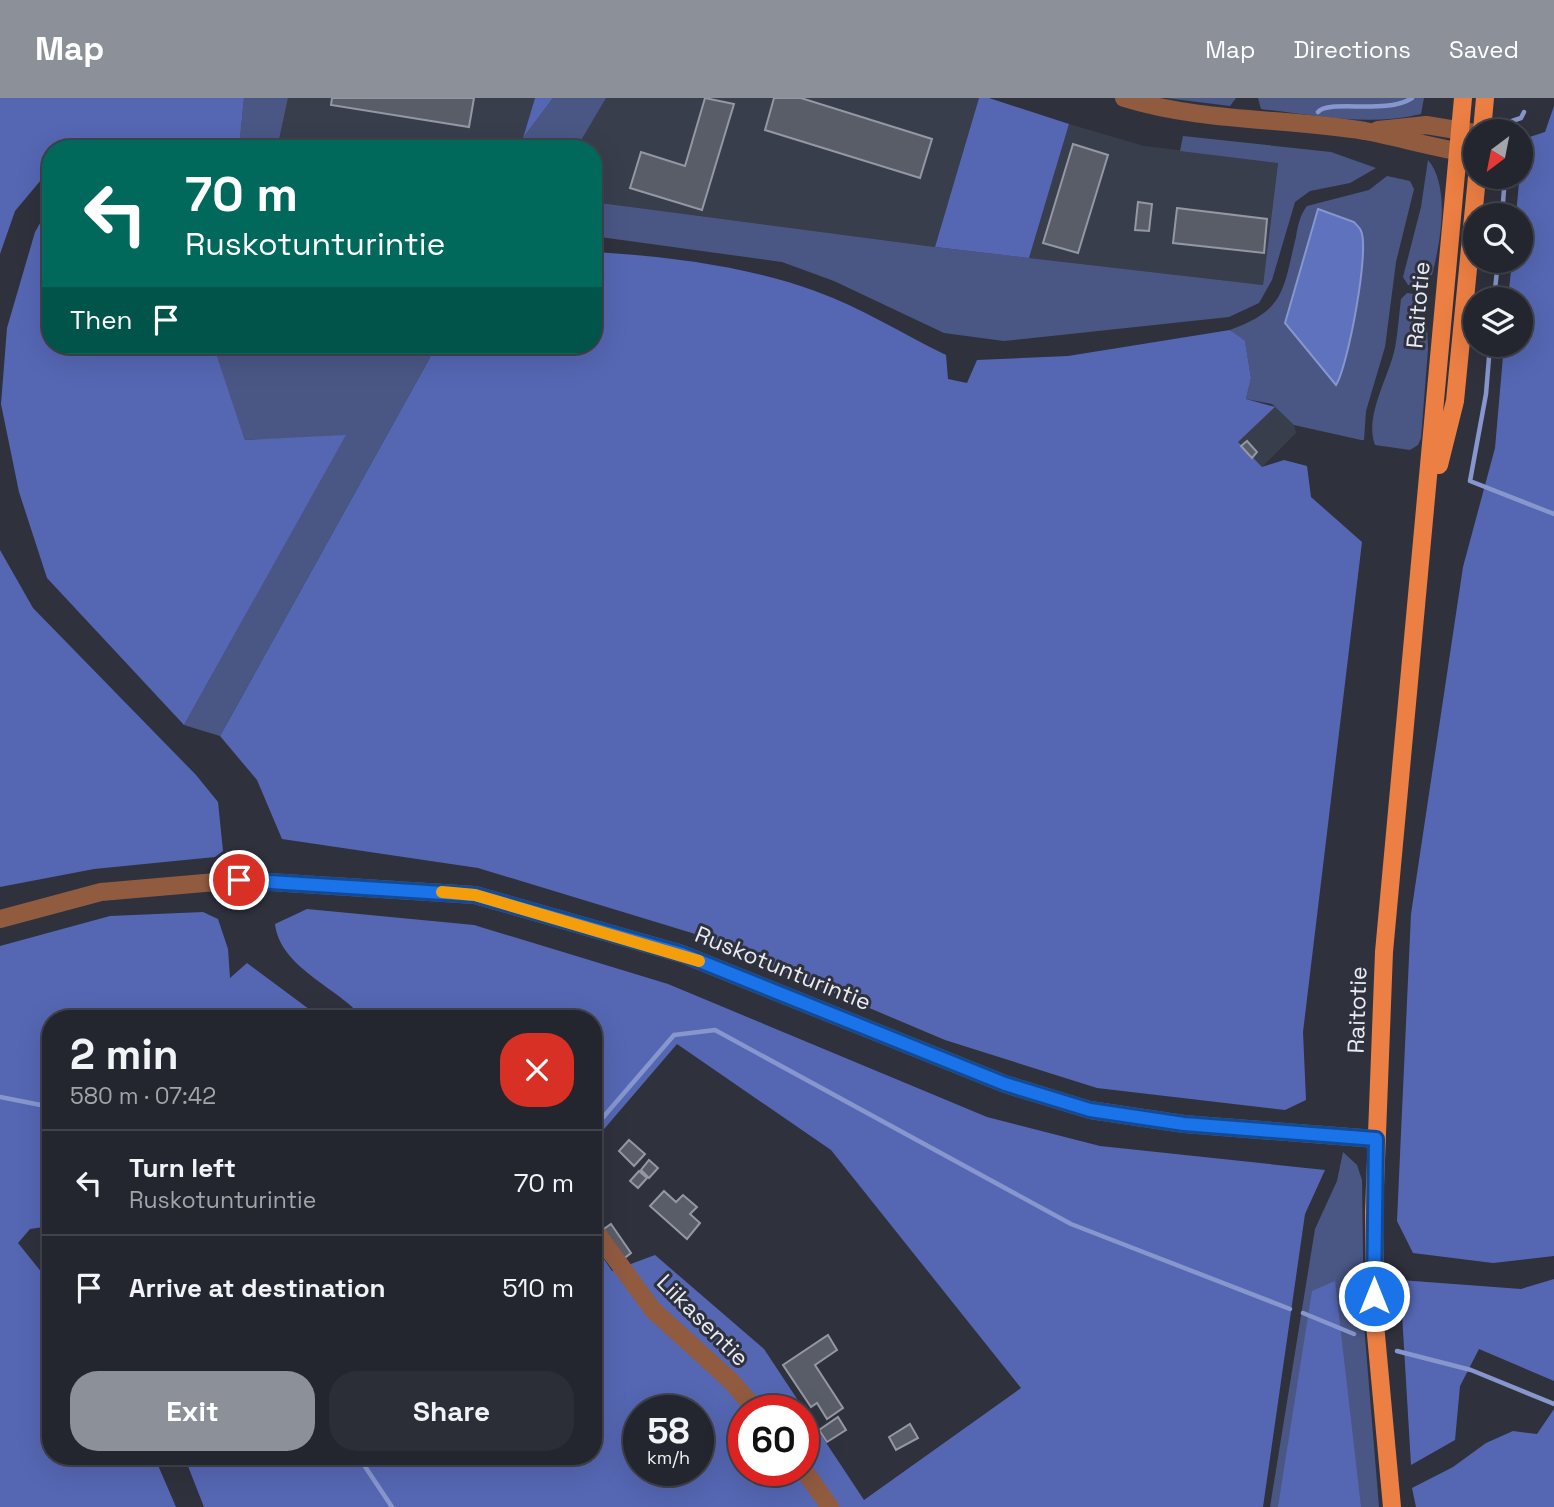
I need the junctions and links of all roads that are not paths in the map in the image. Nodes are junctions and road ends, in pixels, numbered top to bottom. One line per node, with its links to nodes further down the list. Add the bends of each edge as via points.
1 (1124, 98): 7 (street)
2 (1463, 98): 4 (main road, Raitotie)
3 (1485, 98): 5 (main road)
4 (1466, 119)
5 (1483, 119)
6 (1463, 131): 7 (street, via 1426,125)
7 (1366, 132): 8 (street)
8 (1463, 152)
9 (1463, 180): 11 (main road, Raitotie)
10 (1476, 189): 11 (main road, Raitotie, via 1455,401)
11 (1426, 516): 13 (main road, Raitotie, via 1384,952)
12 (0, 919): 13 (street, Ruskotunturintie, via 101,892 239,880 475,895 682,954 1005,1084 1090,1110 1184,1124)
13 (1376, 1139): 18 (main road, Raitotie, via 1375,1324)
14 (602, 1240): 15 (street, Liikasentie, via 653,1310)
15 (743, 1395)
16 (815, 1486): 17 (street)
17 (830, 1507)
18 (1392, 1507)

